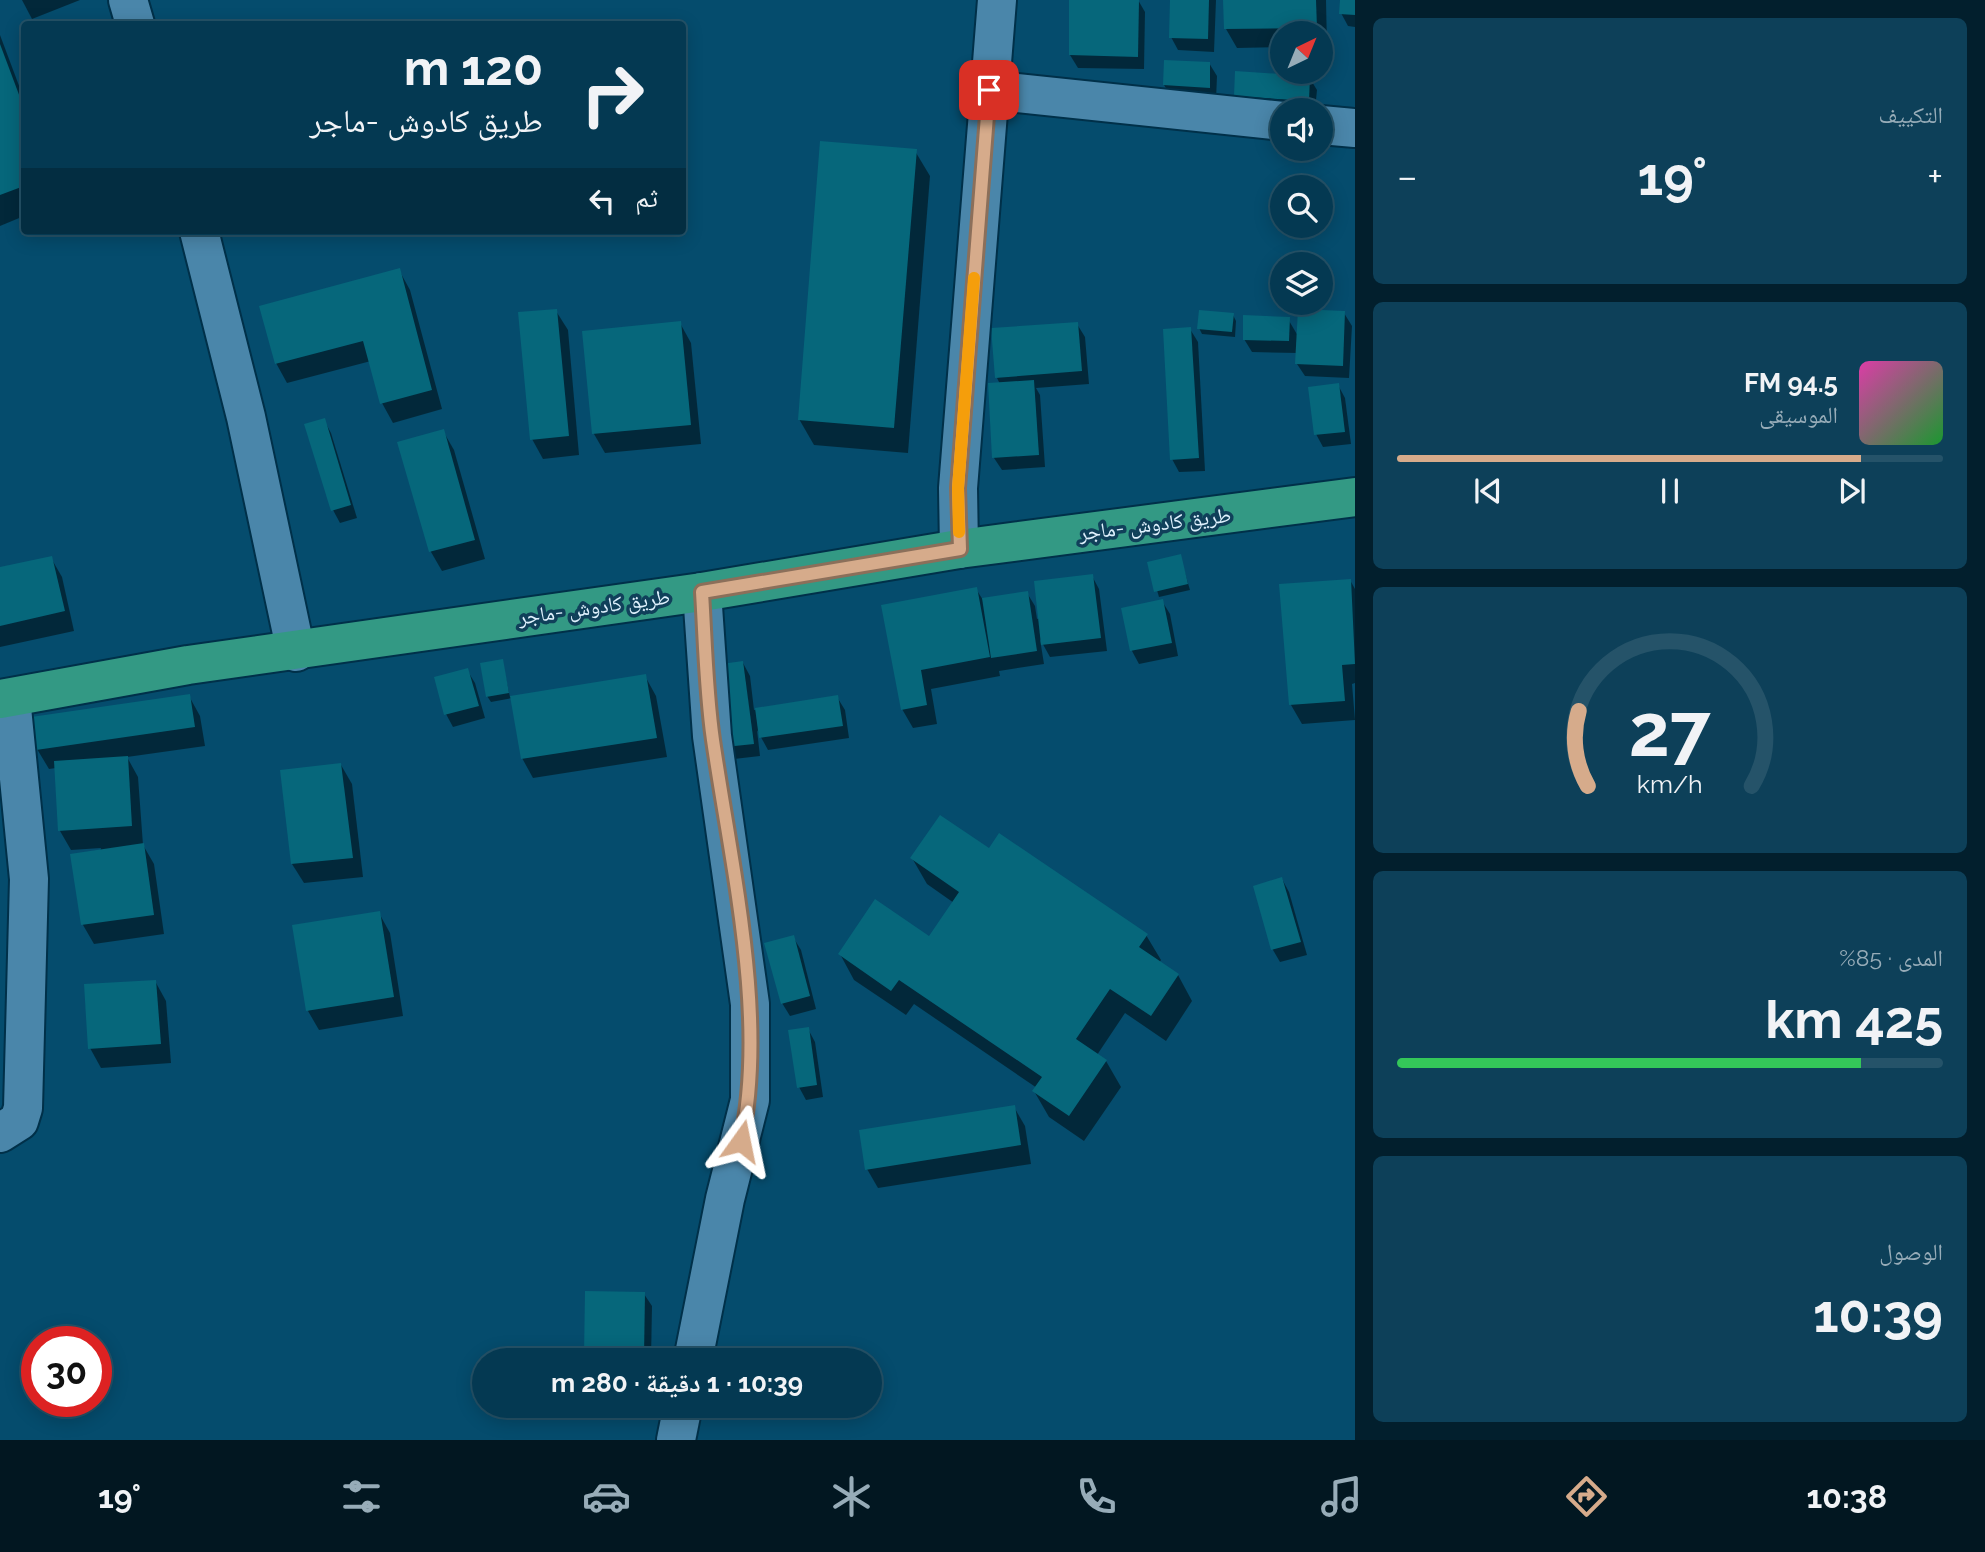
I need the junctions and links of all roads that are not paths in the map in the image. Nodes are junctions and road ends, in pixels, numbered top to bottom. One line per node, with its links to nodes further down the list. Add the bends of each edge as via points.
1 (128, 0): 3 (street)
2 (997, 0): 4 (street)
3 (134, 21)
4 (989, 90): 5 (street); 10 (street, via 958,488)
5 (1270, 120)
6 (1333, 126): 7 (street)
7 (1355, 128)
8 (200, 235): 12 (street, via 246,417)
9 (1355, 497): 10 (highway, طريق كادوش -ماجر)
10 (960, 549): 11 (highway, طريق كادوش -ماجر)
11 (702, 592): 12 (highway, طريق كادوش -ماجر); 15 (street, via 712,736 750,1004 750,1100)
12 (296, 652): 13 (highway, طريق كادوش -ماجر, via 188,665)
13 (5, 699): 14 (street, via 29,878 23,1108 19,1121)
14 (0, 1133)
15 (695, 1348)
16 (680, 1418): 17 (street)
17 (676, 1440)

